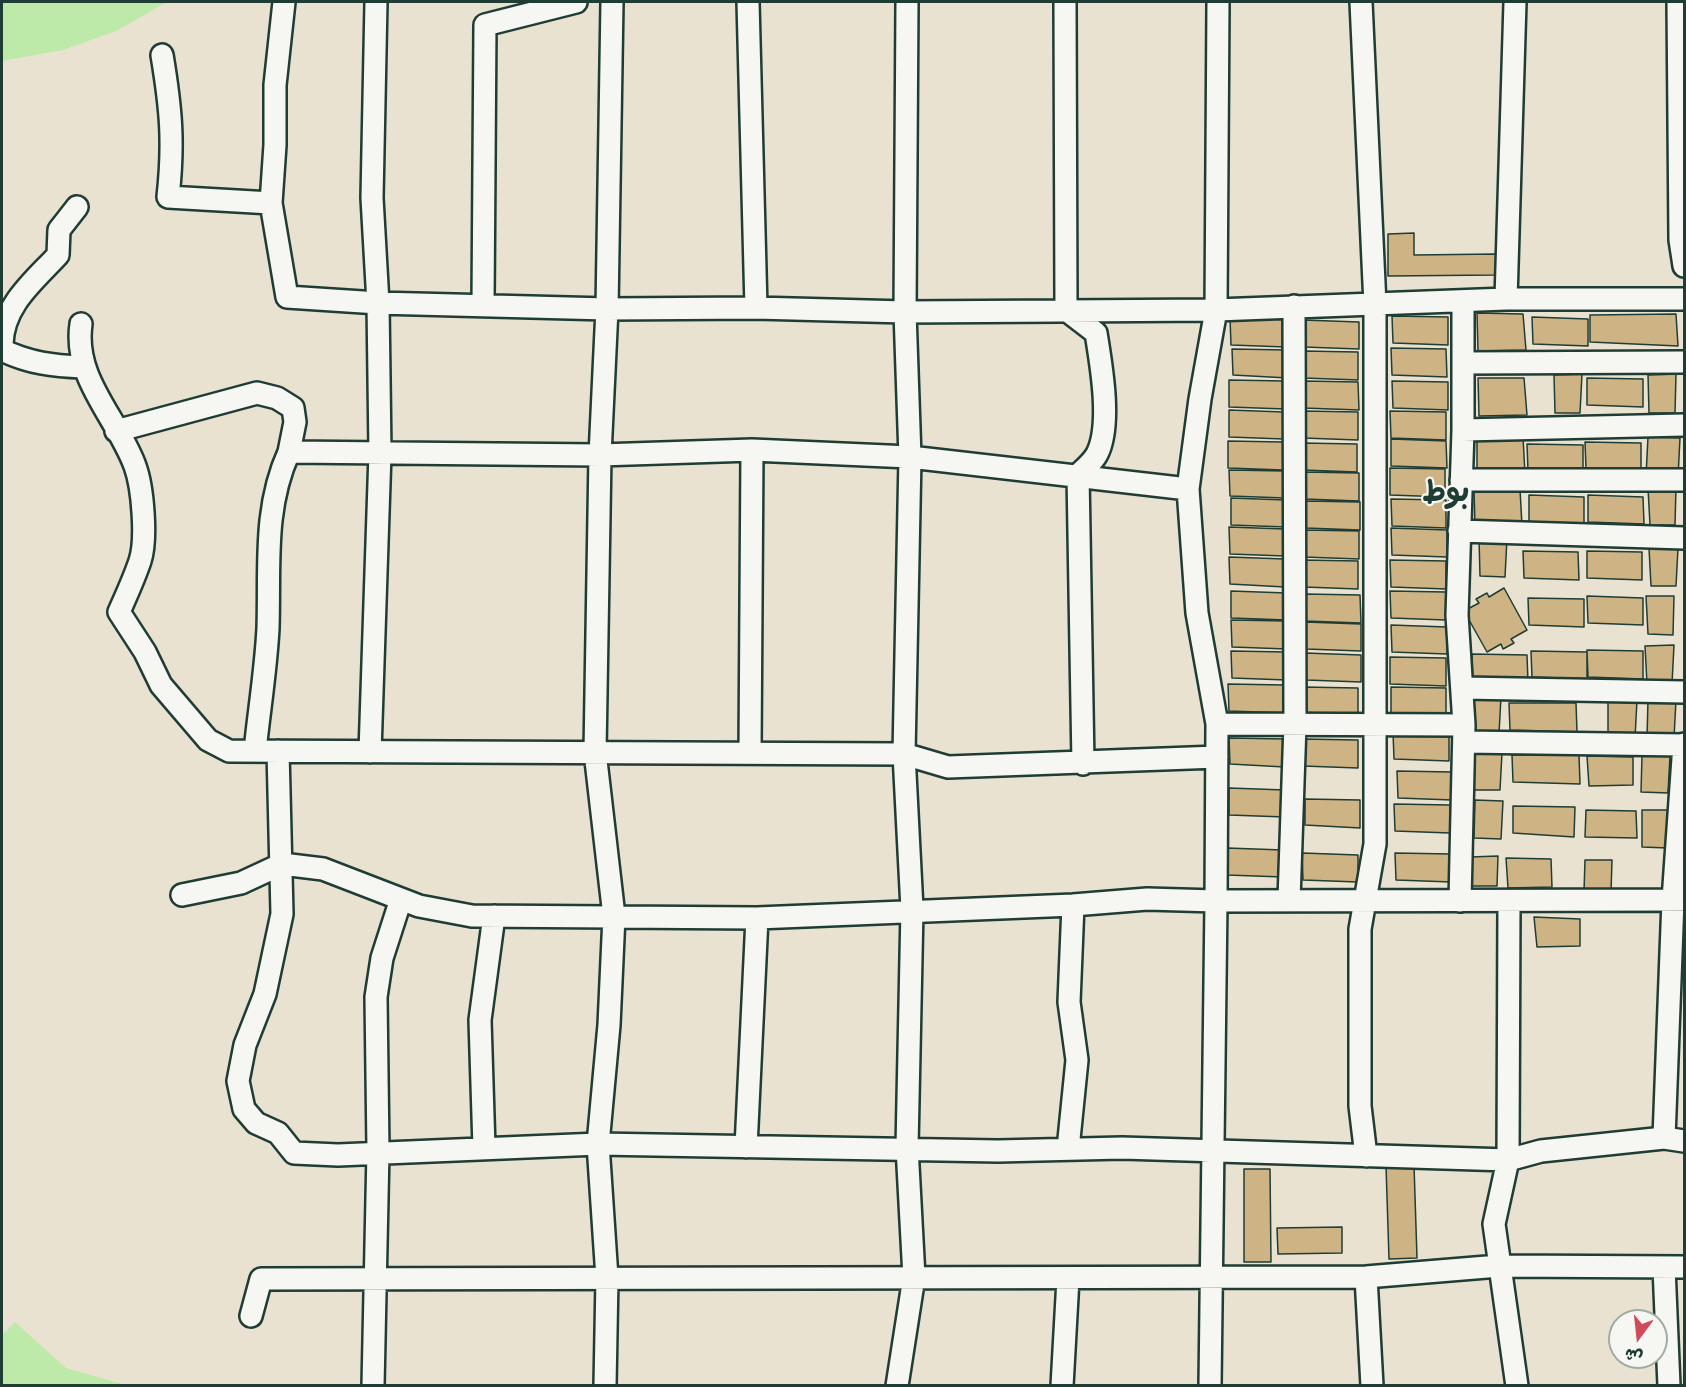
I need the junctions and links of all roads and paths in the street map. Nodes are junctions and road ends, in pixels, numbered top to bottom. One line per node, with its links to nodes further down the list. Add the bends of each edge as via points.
1 (285, 2): 13 (street, via 275,85)
2 (376, 2): 19 (street, via 372,198)
3 (576, 2): 20 (street, via 485,24)
4 (612, 2): 24 (street)
5 (748, 2): 23 (street)
6 (907, 2): 27 (street)
7 (1065, 2): 25 (street)
8 (1218, 2): 26 (street)
9 (1361, 2): 21 (street)
10 (1515, 2): 16 (street)
11 (1678, 2): 15 (street, via 1680,240)
12 (162, 55): 13 (street, via 173,148 168,197)
13 (271, 203): 19 (street, via 287,297)
14 (77, 207): 29 (street, via 59,230 58,255 16,298 2,333)
15 (1684, 266)
16 (1506, 299): 17 (street); 18 (street)
17 (1684, 299)
18 (1463, 302): 21 (street); 31 (street)
19 (378, 303): 20 (street); 39 (street)
20 (483, 304): 24 (street)
21 (1375, 305): 22 (street); 52 (street)
22 (1294, 306): 26 (street); 51 (street)
23 (756, 308): 24 (street); 27 (street)
24 (607, 309): 40 (street)
25 (1066, 310): 26 (street); 27 (street); 42 (street, via 1096,333 1100,358 1104,423 1097,454)
26 (1216, 310): 45 (street)
27 (905, 312): 41 (street)
28 (81, 324): 33 (street)
29 (2, 344)
30 (2, 350): 33 (street, via 24,360)
31 (1464, 363): 32 (street); 35 (street)
32 (1684, 363)
33 (83, 367): 36 (street)
34 (1684, 425): 35 (street)
35 (1463, 430): 43 (street)
36 (116, 431): 38 (street, via 257,393 277,398 293,408 295,422); 55 (street, via 135,467 142,512 141,559 119,612 161,686 208,740 229,751)
37 (752, 450): 40 (street); 41 (street); 59 (street)
38 (289, 452): 39 (street); 55 (street, via 278,476 268,531 268,629)
39 (380, 453): 40 (street); 57 (street)
40 (600, 455): 58 (street)
41 (910, 457): 42 (street); 60 (street)
42 (1078, 475): 45 (street); 62 (street)
43 (1461, 480): 44 (street); 46 (street)
44 (1684, 480)
45 (1188, 489): 50 (street, via 1197,613)
46 (1460, 531): 47 (street); 48 (street, via 1457,615)
47 (1684, 538)
48 (1463, 688): 49 (street); 53 (street)
49 (1684, 692)
50 (1217, 724): 51 (street); 61 (street)
51 (1295, 724): 52 (street); 66 (street)
52 (1376, 726): 53 (street); 67 (street, via 1375,844)
53 (1464, 734): 54 (street); 70 (street)
54 (1684, 745): 68 (street)
55 (255, 752): 56 (street)
56 (278, 752): 57 (street); 63 (street)
57 (370, 752): 58 (street)
58 (595, 752): 59 (street); 75 (street)
59 (750, 753): 60 (street)
60 (904, 754): 62 (street, via 948,767); 73 (street)
61 (1217, 757): 62 (street); 69 (street)
62 (1083, 764)
63 (282, 864): 64 (street, via 241,884); 65 (street, via 323,869); 83 (street, via 282,914 265,994 245,1046 238,1081 244,1109 256,1123 278,1133 294,1153 338,1155)
64 (182, 895)
65 (401, 898): 74 (street, via 419,906); 83 (street, via 382,958 376,997)
66 (1288, 900): 67 (street); 69 (street)
67 (1364, 900): 70 (street); 85 (street, via 1360,929 1360,1106)
68 (1679, 900): 71 (street); 77 (street)
69 (1216, 901): 72 (street, via 1147,899); 84 (street)
70 (1460, 901): 71 (street)
71 (1509, 901): 86 (street)
72 (1073, 905): 73 (street); 82 (street, via 1069,1002 1077,1060)
73 (912, 909): 76 (street); 80 (street)
74 (494, 916): 75 (street); 81 (street, via 480,1020)
75 (614, 916): 76 (street); 78 (street)
76 (757, 918): 79 (street)
77 (1674, 1140): 86 (street, via 1541,1151)
78 (598, 1144): 79 (street); 81 (street); 92 (street)
79 (746, 1147): 80 (street)
80 (907, 1147): 82 (street); 90 (street)
81 (484, 1148): 83 (street)
82 (1068, 1149): 84 (street)
83 (378, 1151): 91 (street)
84 (1213, 1151): 85 (street); 93 (street)
85 (1366, 1156): 86 (street)
86 (1508, 1160): 87 (street, via 1494,1224)
87 (1499, 1266): 88 (street); 89 (street); 102 (street)
88 (1674, 1267): 103 (street)
89 (1366, 1276): 93 (street); 101 (street)
90 (914, 1277): 92 (street); 94 (street); 98 (street)
91 (376, 1278): 92 (street); 95 (street, via 261,1279); 96 (street)
92 (607, 1278): 97 (street)
93 (1212, 1278): 94 (street); 100 (street)
94 (1068, 1279): 99 (street)
95 (251, 1316)
96 (373, 1386)
97 (605, 1386)
98 (897, 1386)
99 (1062, 1386)
100 (1210, 1386)
101 (1372, 1386)
102 (1518, 1386)
103 (1669, 1386)

